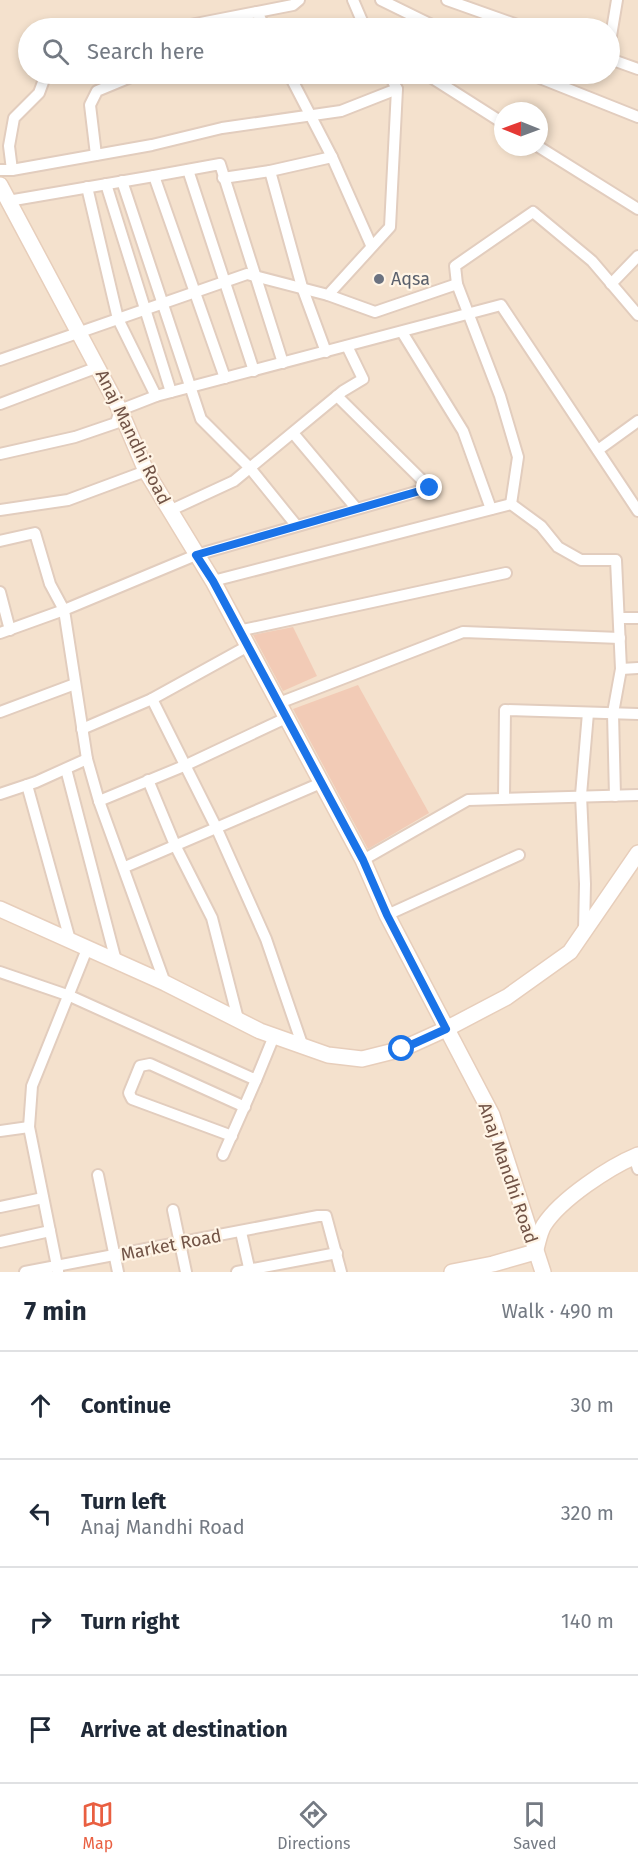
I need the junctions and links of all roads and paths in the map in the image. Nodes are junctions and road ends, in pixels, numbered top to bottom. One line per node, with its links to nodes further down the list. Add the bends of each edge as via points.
1 (299, 0): 6 (street, via 293,5)
2 (353, 0): 10 (street)
3 (381, 0): 11 (street)
4 (447, 0): 12 (street)
5 (617, 0): 13 (street)
6 (276, 4): 7 (street)
7 (257, 12): 8 (street); 9 (street)
8 (226, 18)
9 (259, 18)
10 (361, 18)
11 (418, 18)
12 (498, 18)
13 (614, 18)
14 (620, 63): 15 (street)
15 (638, 69)
16 (42, 84): 30 (street, via 39,93 14,118 9,146)
17 (114, 84): 27 (street, via 98,91 90,105)
18 (294, 84): 23 (street)
19 (394, 84): 22 (street)
20 (442, 84): 24 (street)
21 (555, 84): 25 (street)
22 (397, 89): 23 (street, via 341,111); 41 (street, via 390,227)
23 (311, 116): 27 (street, via 222,128); 28 (street)
24 (494, 117)
25 (638, 117)
26 (548, 153): 40 (street)
27 (96, 154): 30 (street)
28 (332, 157): 32 (street); 41 (street)
29 (0, 170): 30 (street)
30 (12, 170)
31 (188, 170): 33 (street); 34 (street, via 220,164); 44 (street)
32 (270, 171): 34 (street); 47 (street)
33 (154, 176): 35 (street); 48 (street)
34 (224, 178): 43 (street)
35 (122, 181): 36 (street); 50 (street)
36 (105, 184): 38 (street); 51 (street)
37 (0, 185): 39 (street, Anaj Mandhi Road)
38 (87, 187): 39 (street); 54 (street)
39 (8, 201): 56 (street, Anaj Mandhi Road)
40 (638, 209)
41 (371, 245): 49 (street)
42 (638, 256): 46 (street)
43 (255, 276): 44 (street, via 247,274); 47 (street); 60 (street)
44 (224, 281): 48 (street); 62 (street)
45 (457, 284): 46 (street, via 455,266 534,212 592,261); 49 (street, via 375,312); 52 (street)
46 (611, 284): 53 (street)
47 (302, 287): 49 (street); 58 (street)
48 (194, 291): 50 (street); 63 (street)
49 (328, 295)
50 (161, 303): 51 (street); 64 (street)
51 (144, 308): 54 (street); 65 (street)
52 (470, 314): 55 (street); 72 (street, via 501,305); 76 (street, via 518,457)
53 (638, 315)
54 (118, 319): 56 (street); 66 (street)
55 (402, 332): 57 (street); 78 (street, via 463,431)
56 (80, 333): 59 (street); 61 (street, Anaj Mandhi Road)
57 (347, 346): 58 (street); 67 (street, via 363,379)
58 (326, 352): 60 (street)
59 (0, 360)
60 (283, 363): 62 (street)
61 (98, 367): 68 (street); 69 (street, Anaj Mandhi Road)
62 (254, 371): 63 (street)
63 (225, 378): 64 (street)
64 (189, 387): 65 (street); 74 (street, via 201,419)
65 (171, 392): 66 (street)
66 (156, 396): 69 (street)
67 (337, 396): 71 (street); 77 (street, via 430,488)
68 (0, 404)
69 (120, 410): 73 (street, via 116,423); 75 (street, Anaj Mandhi Road)
70 (638, 422): 72 (street)
71 (293, 432): 74 (street); 77 (street)
72 (598, 450): 81 (street)
73 (0, 454)
74 (250, 468): 80 (street, via 234,481); 82 (street)
75 (146, 471): 79 (street, via 68,500); 80 (street, Anaj Mandhi Road)
76 (511, 504): 78 (street); 89 (street, via 541,526 558,547 581,560 616,560)
77 (357, 508): 82 (street)
78 (491, 509): 86 (street)
79 (0, 510)
80 (169, 511): 84 (street, Anaj Mandhi Road)
81 (638, 511)
82 (296, 525): 84 (street)
83 (0, 541): 88 (street, via 35,533 50,584)
84 (196, 555): 86 (street, Anaj Mandhi Road); 88 (street)
85 (506, 573): 91 (street)
86 (213, 581): 91 (street, Anaj Mandhi Road)
87 (0, 592): 92 (street)
88 (64, 610): 92 (street); 97 (street)
89 (620, 618): 90 (street); 93 (street)
90 (638, 618)
91 (238, 631): 94 (street, Anaj Mandhi Road)
92 (5, 632)
93 (620, 638): 96 (street); 99 (street, via 463,632)
94 (249, 646): 98 (street); 99 (street, Anaj Mandhi Road)
95 (638, 668): 96 (street)
96 (621, 669): 102 (street)
97 (75, 684): 100 (street); 105 (street)
98 (152, 699): 105 (street); 107 (street)
99 (279, 704): 104 (street, Anaj Mandhi Road)
100 (0, 712)
101 (588, 713): 102 (street); 113 (street); 116 (street, via 505,710)
102 (613, 713): 103 (street); 115 (street)
103 (638, 714)
104 (286, 718): 107 (street); 110 (street, Anaj Mandhi Road)
105 (82, 729): 106 (street)
106 (87, 759): 108 (street); 117 (street)
107 (184, 766): 109 (street); 118 (street)
108 (66, 769): 111 (street); 129 (street)
109 (148, 780): 117 (street); 119 (street)
110 (321, 783): 118 (street); 122 (street, Anaj Mandhi Road)
111 (27, 785): 112 (street); 127 (street)
112 (0, 794)
113 (581, 795): 115 (street); 116 (street); 126 (street)
114 (638, 795): 115 (street)
115 (615, 796)
116 (504, 798): 122 (street, via 468,800)
117 (99, 801): 123 (street)
118 (216, 827): 119 (street); 136 (street, via 266,939)
119 (176, 845): 123 (street); 133 (street, via 212,918)
120 (638, 853): 126 (street)
121 (519, 855): 125 (street)
122 (363, 860): 125 (street, Anaj Mandhi Road)
123 (125, 867): 131 (street)
124 (0, 909): 127 (street)
125 (387, 915): 134 (street, Anaj Mandhi Road)
126 (584, 931): 134 (street, via 570,952 507,997)
127 (70, 940): 128 (street)
128 (87, 949): 129 (street); 132 (street)
129 (116, 960): 131 (street)
130 (0, 972): 132 (street)
131 (165, 983): 133 (street)
132 (70, 996): 137 (street); 139 (street, via 32,1086)
133 (238, 1019): 135 (street)
134 (446, 1029): 136 (street, via 402,1049 362,1059); 152 (street, Anaj Mandhi Road, via 492,1114)
135 (274, 1036): 136 (street); 137 (street)
136 (303, 1047)
137 (256, 1080): 138 (street)
138 (244, 1107): 141 (street); 141 (street, via 150,1064 140,1066 129,1093 132,1099)
139 (28, 1127): 140 (street); 145 (street)
140 (0, 1131)
141 (232, 1136): 142 (street)
142 (223, 1155)
143 (637, 1160): 152 (street, via 600,1177 556,1209 542,1227)
144 (98, 1175): 154 (street)
145 (43, 1198): 146 (street); 148 (street)
146 (0, 1207)
147 (173, 1210): 151 (street)
148 (50, 1231): 150 (street); 156 (street)
149 (241, 1232): 151 (street, Market Road); 153 (street, via 326,1216); 157 (street, Market Road)
150 (0, 1242)
151 (180, 1243): 154 (street, Market Road); 160 (street)
152 (535, 1252): 155 (street); 164 (street, Anaj Mandhi Road)
153 (337, 1253): 157 (street); 162 (street)
154 (115, 1256): 156 (street, Market Road); 159 (street)
155 (494, 1268): 163 (street)
156 (57, 1269): 158 (street, Market Road)
157 (250, 1271): 161 (street)
158 (25, 1272)
159 (118, 1272)
160 (186, 1272)
161 (237, 1272)
162 (341, 1272)
163 (452, 1272)
164 (543, 1272)

